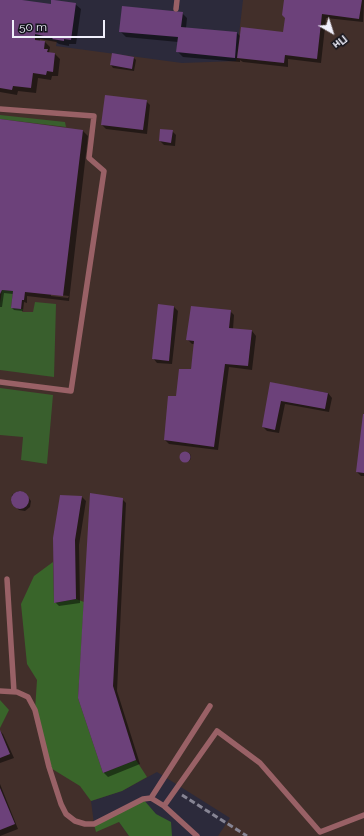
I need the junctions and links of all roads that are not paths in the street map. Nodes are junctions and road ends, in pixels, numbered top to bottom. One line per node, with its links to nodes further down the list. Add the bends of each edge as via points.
1 (177, 0): 2 (lane)
2 (176, 9)
3 (0, 110): 4 (lane, via 94,116 89,158 104,171 72,391)
4 (0, 382)
5 (7, 579): 7 (lane)
6 (0, 691): 7 (lane)
7 (14, 692): 9 (lane, via 28,698 35,710 61,804 66,814 75,821 94,824 143,799)
8 (210, 706): 9 (lane)
9 (151, 798): 10 (lane)
10 (164, 806): 12 (lane, via 217,731 260,763); 13 (lane)
11 (364, 815): 12 (lane)
12 (318, 834)
13 (194, 835)

